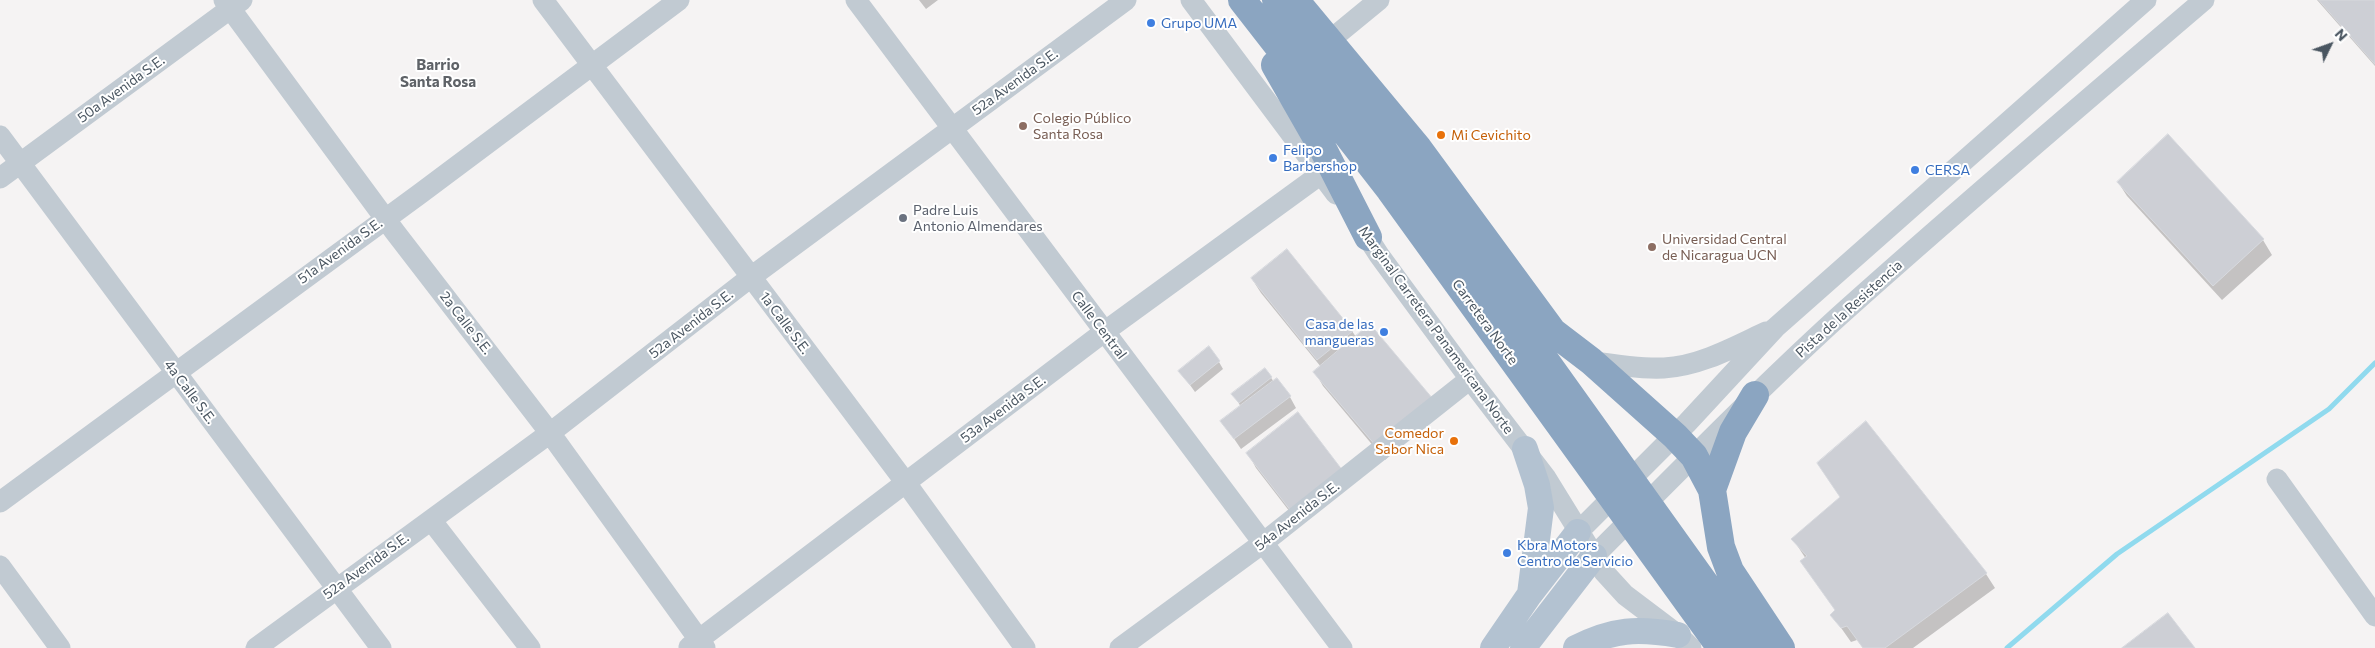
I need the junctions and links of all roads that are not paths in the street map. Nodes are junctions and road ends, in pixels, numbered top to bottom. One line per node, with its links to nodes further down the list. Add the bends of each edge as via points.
1 (543, 0): 14 (street, 1a Calle S.E.)
2 (678, 0): 14 (street, 51a Avenida S.E.)
3 (856, 0): 15 (street, Calle Central)
4 (1126, 0): 15 (street, 52a Avenida S.E.)
5 (1191, 0): 18 (street, Marginal Carretera Panamericana Norte)
6 (1241, 0): 21 (highway); 57 (highway, Carretera Norte, via 1390,190)
7 (1276, 0): 58 (highway, Carretera Norte, via 1409,170)
8 (1295, 0): 13 (highway)
9 (1380, 0): 13 (street)
10 (2146, 0): 23 (street)
11 (2204, 0): 28 (street, Pista de la Resistencia, via 1902,260)
12 (233, 3): 17 (street, 50a Avenida S.E.); 20 (street, 2a Calle S.E.)
13 (1329, 41): 25 (highway, via 1418,148 1554,332)
14 (592, 64): 20 (street, 51a Avenida S.E.); 22 (street, 1a Calle S.E.)
15 (952, 128): 22 (street, 52a Avenida S.E.); 24 (street, Calle Central)
16 (0, 136): 17 (street, 4a Calle S.E.)
17 (20, 163): 19 (street, 50a Avenida S.E.); 26 (street, 4a Calle S.E.)
18 (1321, 174): 21 (street, Marginal Carretera Panamericana Norte); 24 (street, 53a Avenida S.E.)
19 (0, 178)
20 (384, 218): 26 (street, 51a Avenida S.E.); 29 (street, 2a Calle S.E.)
21 (1368, 236): 27 (street, Marginal Carretera Panamericana Norte)
22 (751, 277): 29 (street, 52a Avenida S.E.); 34 (street, 1a Calle S.E.)
23 (1775, 328): 25 (street, via 1715,356 1674,366 1632,367); 30 (street)
24 (1104, 332): 34 (street, 53a Avenida S.E.); 39 (street, Calle Central)
25 (1591, 361): 30 (highway)
26 (176, 372): 36 (street, 51a Avenida S.E.); 42 (street, 4a Calle S.E.)
27 (1470, 379): 31 (street, Marginal Carretera Panamericana Norte); 39 (street, 54a Avenida S.E.)
28 (1755, 395): 32 (street, Pista de la Resistencia); 35 (highway, via 1733,432)
29 (550, 433): 37 (street, 52a Avenida S.E.); 46 (street, 2a Calle S.E.)
30 (1675, 436): 32 (highway); 38 (street)
31 (1525, 449): 38 (street, Marginal Carretera Panamericana Norte); 43 (main road, via 1541,508)
32 (1694, 456): 35 (highway); 40 (street, Pista de la Resistencia)
33 (2277, 479): 44 (street)
34 (906, 483): 46 (street, 53a Avenida S.E.); 51 (street, 1a Calle S.E.)
35 (1712, 490): 59 (highway, via 1721,547 1730,571)
36 (0, 502)
37 (431, 520): 42 (street, 52a Avenida S.E.); 50 (street)
38 (1578, 532): 40 (street, Marginal Carretera Panamericana Norte); 43 (main road)
39 (1263, 543): 52 (street, 54a Avenida S.E.); 53 (street, Calle Central)
40 (1594, 556): 45 (street, Marginal Carretera Panamericana Norte, via 1613,584); 55 (main road, Pista de la Resistencia)
41 (0, 566): 47 (street)
42 (336, 588): 48 (street, 52a Avenida S.E.); 49 (street, 4a Calle S.E.)
43 (1530, 594): 54 (main road)
44 (2375, 616)
45 (1684, 641): 56 (main road, via 1638,630 1615,632)
46 (697, 645)
47 (60, 648)
48 (256, 648)
49 (381, 648)
50 (530, 648)
51 (1024, 648)
52 (1120, 648)
53 (1342, 648)
54 (1493, 648)
55 (1523, 648)
56 (1576, 648)
57 (1721, 648)
58 (1751, 648)
59 (1781, 648)

